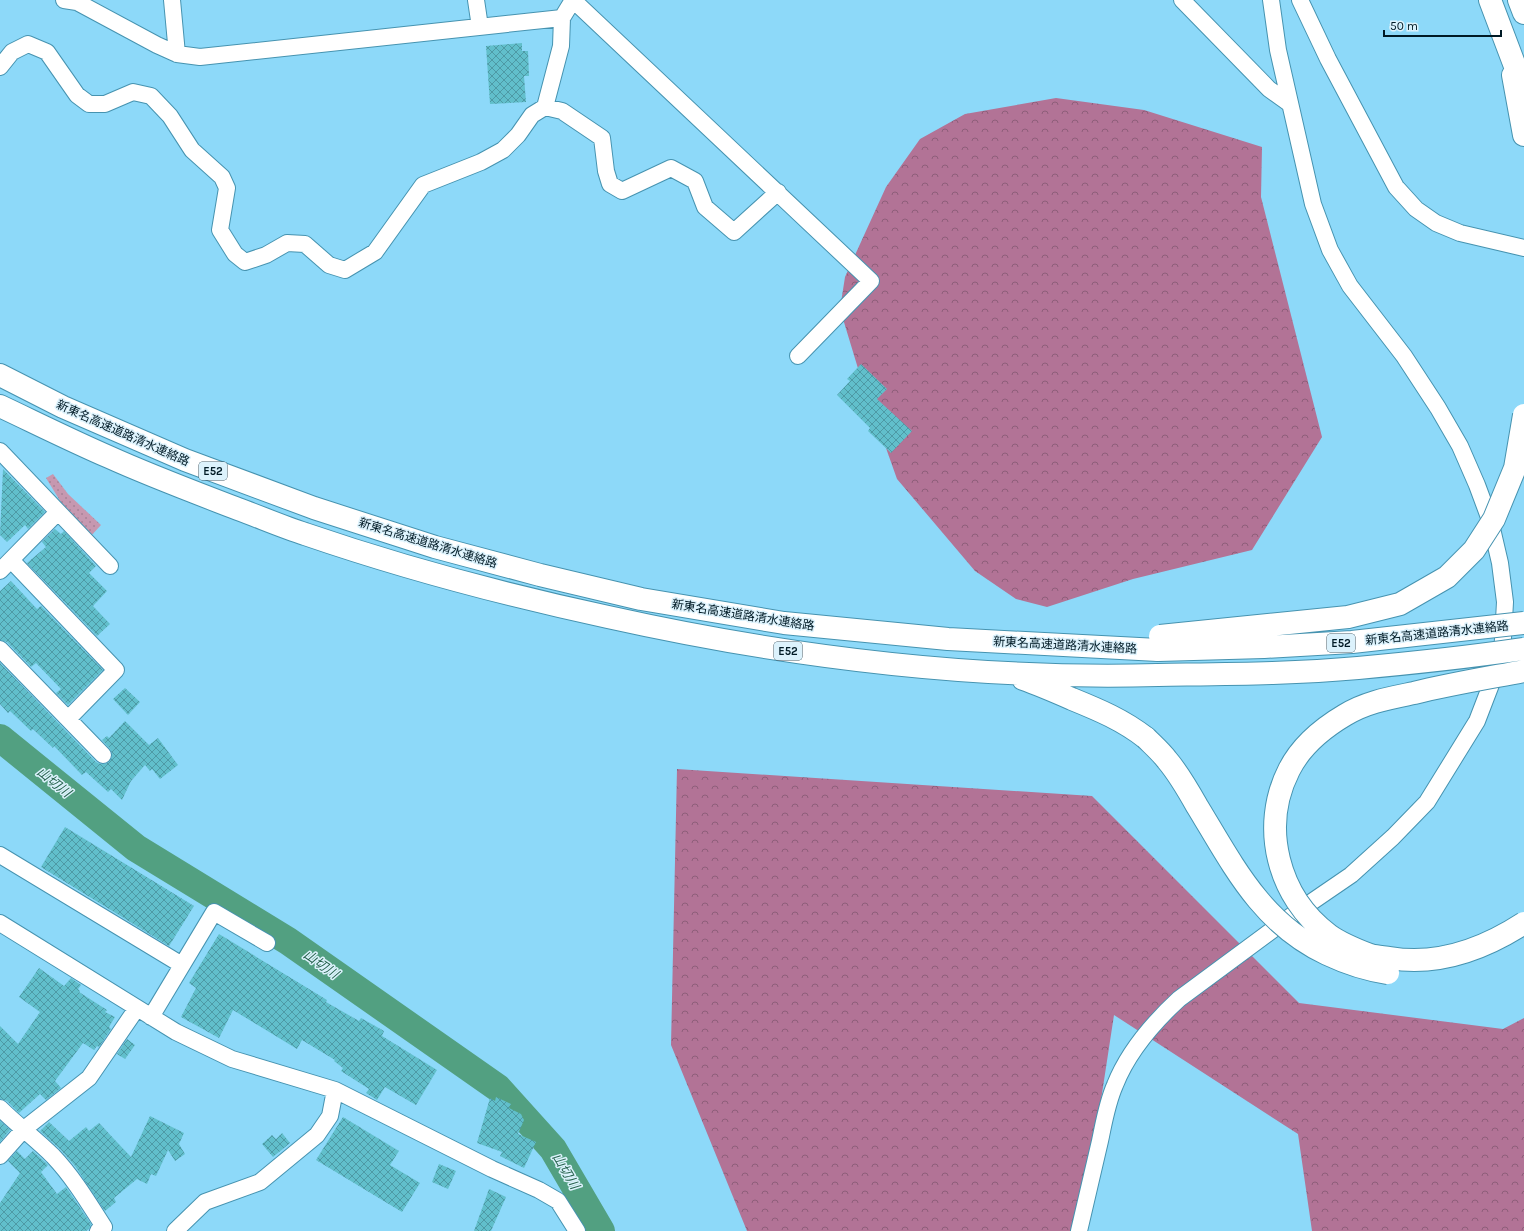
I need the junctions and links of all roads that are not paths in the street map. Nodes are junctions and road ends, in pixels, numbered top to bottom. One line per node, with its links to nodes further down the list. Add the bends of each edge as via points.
1 (172, 0): 14 (street)
2 (476, 0): 12 (street)
3 (573, 0): 11 (street); 20 (street)
4 (1182, 0): 17 (street, via 1270,89)
5 (1271, 0): 17 (street, via 1278,50)
6 (1300, 0): 21 (street, via 1396,186 1416,209 1436,223 1460,233)
7 (1490, 0): 13 (highway)
8 (1518, 0): 10 (highway)
9 (73, 1): 14 (street)
10 (1524, 13)
11 (562, 18): 12 (street); 18 (street, via 561,46)
12 (480, 27): 14 (street, via 200,57)
13 (1507, 44): 16 (highway); 19 (highway)
14 (177, 54)
15 (0, 67): 18 (street, via 12,52 28,44 47,52 77,95 89,104 105,104 133,92 152,96 170,116 192,150 222,177 227,188 220,230 235,254 245,262 266,255 287,243 305,244 328,265 345,270 375,252 423,185 481,162 503,150 532,115)
16 (1524, 90)
17 (1290, 104): 34 (street, via 1313,204 1330,250 1350,286 1404,356 1438,408 1460,446 1477,485 1490,520 1500,563 1505,602)
18 (545, 107): 20 (street, via 562,111 602,138 610,184 622,191 671,168 695,181 705,207 734,232)
19 (1524, 135)
20 (778, 192): 22 (street, via 871,281)
21 (1524, 248)
22 (798, 356)
23 (0, 375): 31 (highway, 新東名高速道路清水連絡路 / E52, via 63,407 185,460 314,508 435,547 640,599 784,623 948,639)
24 (0, 406): 36 (highway, E52, via 172,484 304,534 425,572 531,600 708,638 847,659)
25 (1524, 415): 31 (highway, bridge, via 1515,468 1494,519 1474,550 1447,578 1400,604 1348,617)
26 (1, 455): 27 (street)
27 (58, 512): 28 (street); 29 (street)
28 (5, 565): 38 (street, via 116,670)
29 (110, 566)
30 (1524, 623): 31 (highway, 新東名高速道路清水連絡路 / E52, bridge, via 1352,642 1264,647)
31 (1159, 643)
32 (0, 649): 38 (street)
33 (1524, 649): 36 (highway, E52, bridge, via 1455,659 1357,668 1260,673 1098,677)
34 (1502, 656): 35 (street); 55 (street, via 1477,721 1427,802 1351,875 1179,1000 1162,1015 1142,1039 1115,1085)
35 (1524, 664)
36 (1000, 672): 43 (highway, bridge, via 1039,684 1109,714 1146,738 1167,760 1186,787 1259,902 1282,926 1313,948 1343,962 1375,971 1430,974 1490,959)
37 (1524, 672): 42 (highway, bridge, via 1462,682 1373,702 1346,714 1304,747 1289,770 1274,821 1275,845 1282,872 1292,894 1310,919 1330,936 1372,955 1401,960 1424,960 1459,954 1483,946)
38 (68, 719): 39 (street)
39 (103, 755)
40 (0, 855): 45 (street)
41 (0, 923): 46 (street)
42 (1524, 923)
43 (1524, 940)
44 (267, 943): 45 (street, via 214,912)
45 (182, 965): 47 (street)
46 (137, 1008): 47 (street); 50 (street, via 89,1078)
47 (151, 1017): 48 (street, via 232,1059)
48 (335, 1090): 53 (street, via 330,1116 317,1135 260,1182 205,1202); 54 (street, via 558,1201)
49 (0, 1108): 50 (street)
50 (24, 1129): 51 (street); 52 (street, via 77,1184 104,1227)
51 (0, 1156)
52 (98, 1231)
53 (176, 1231)
54 (577, 1231)
55 (1079, 1231)

